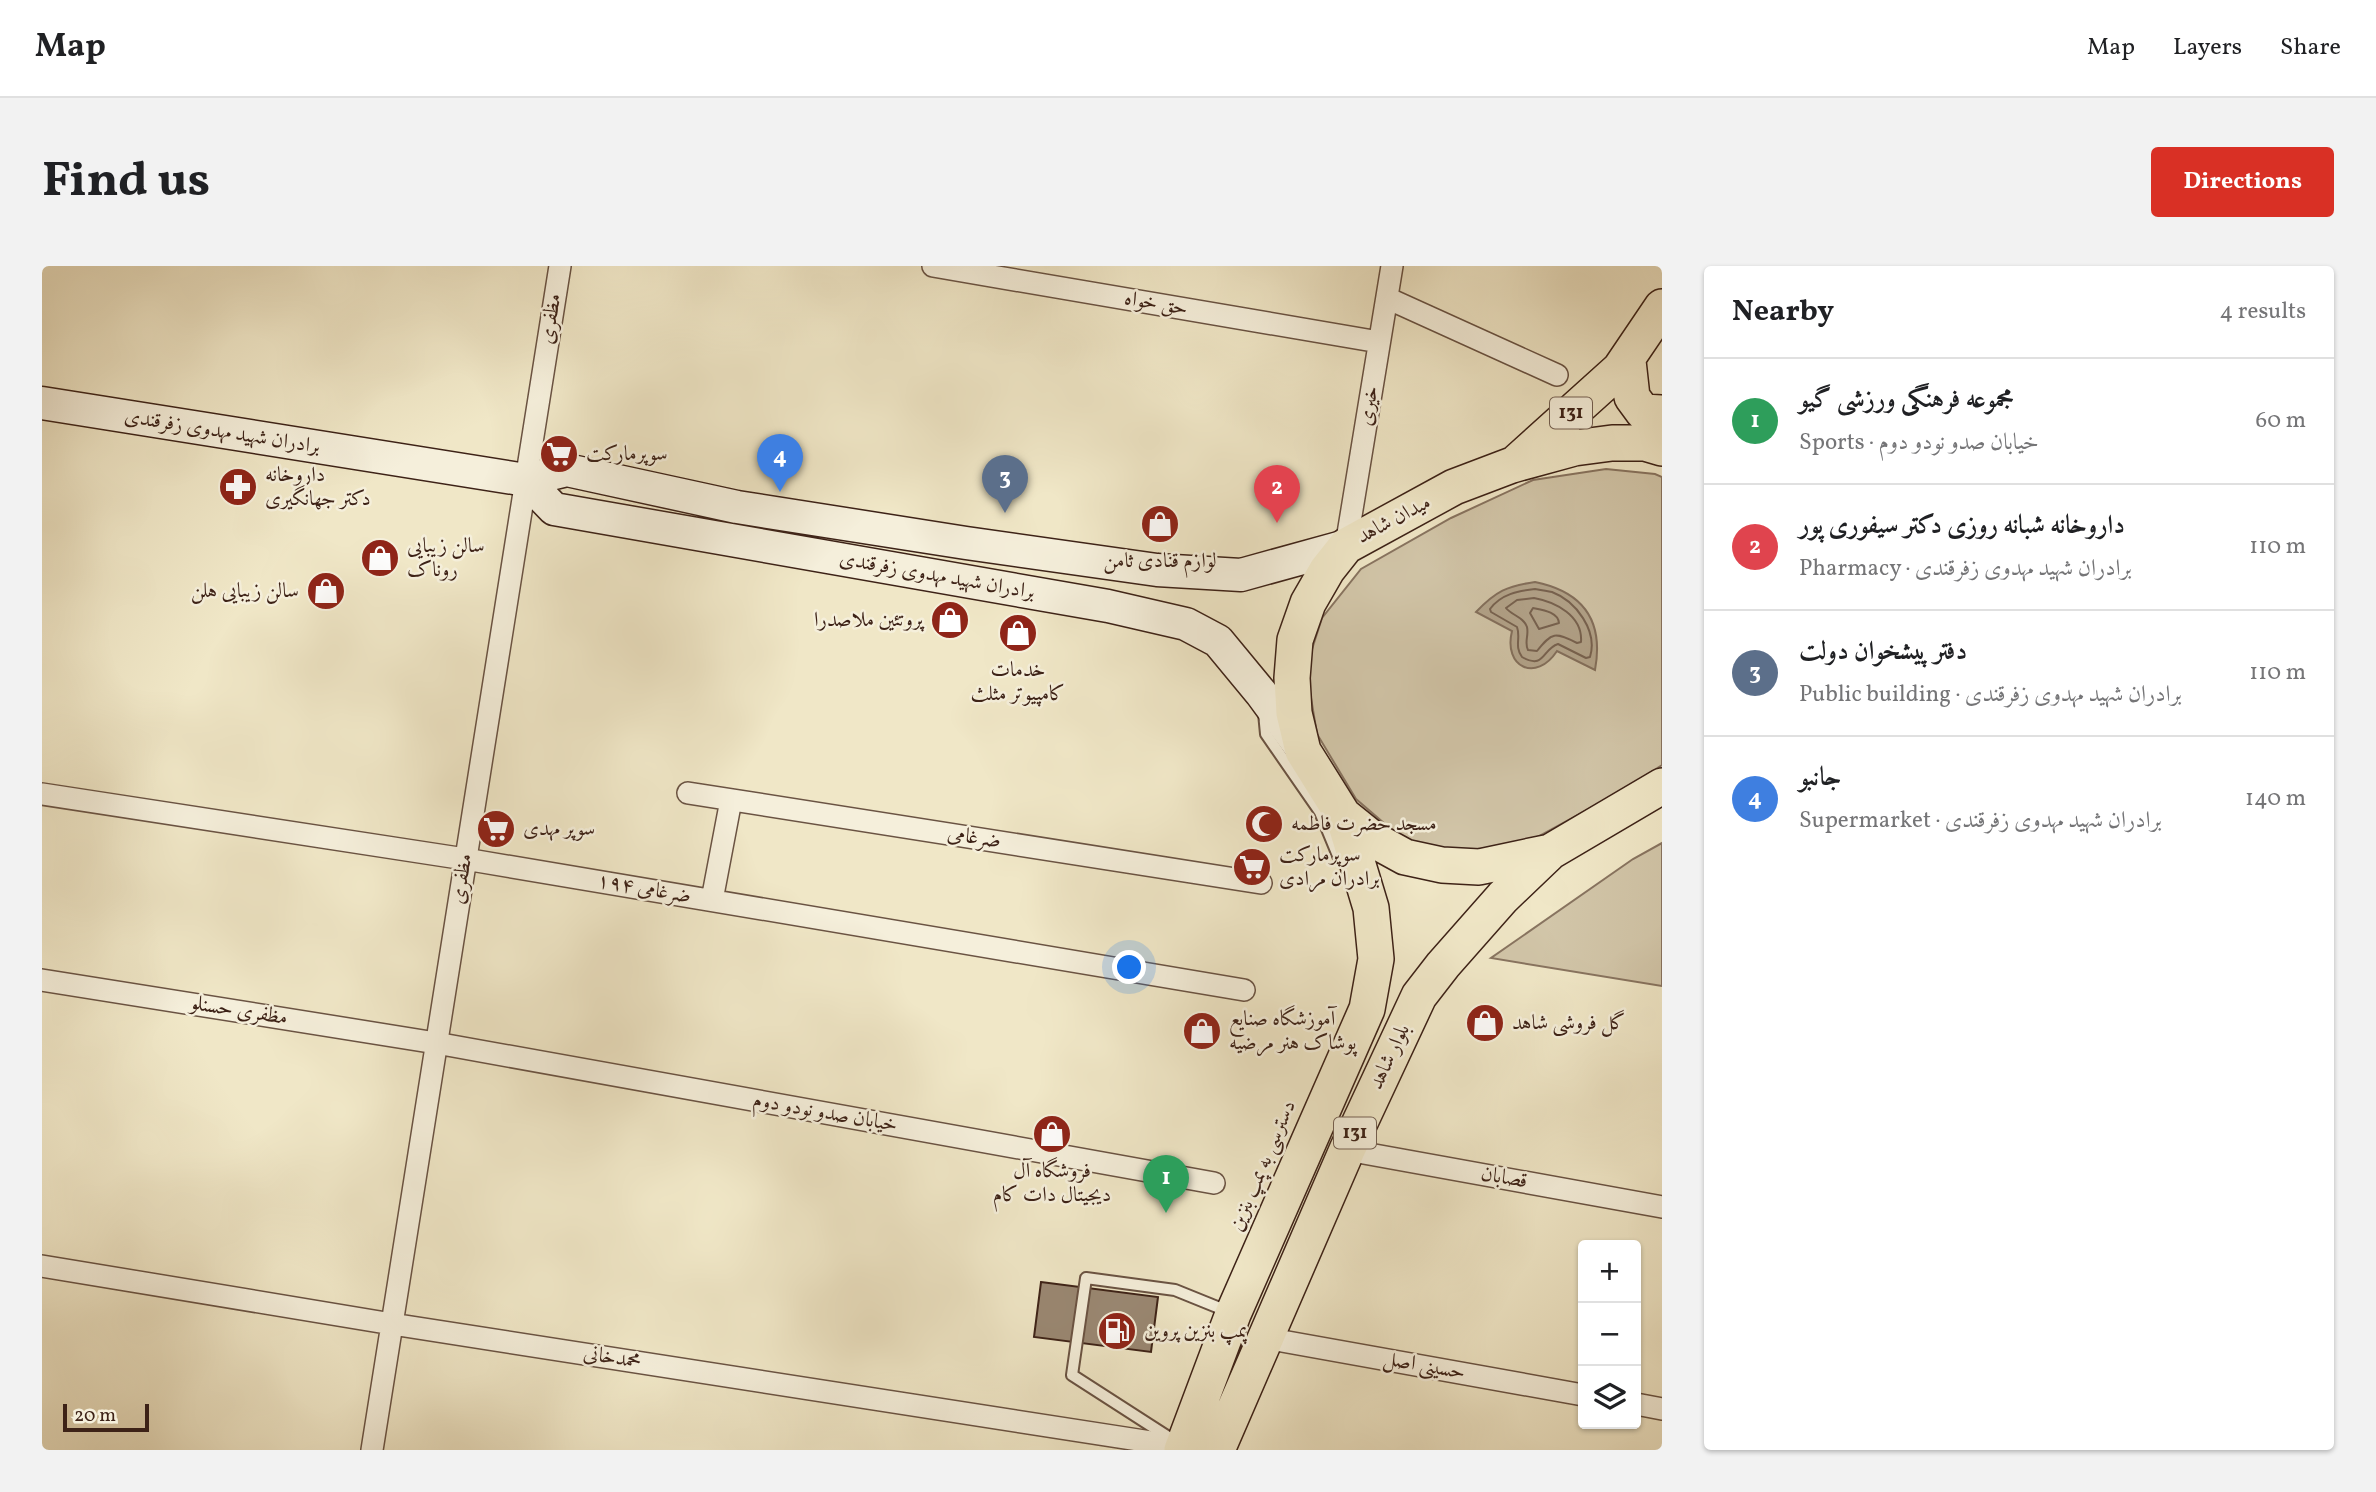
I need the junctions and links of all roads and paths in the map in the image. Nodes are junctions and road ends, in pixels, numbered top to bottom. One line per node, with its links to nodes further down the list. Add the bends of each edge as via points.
1 (560, 266): 13 (street, مظفری)
2 (933, 266): 6 (street, حق خواه)
3 (1392, 266): 4 (street, خیری)
4 (1387, 298): 6 (street, خیری); 8 (street)
5 (1662, 307): 7 (main road, 131)
6 (1379, 342): 14 (street, خیری)
7 (1628, 361): 10 (main road, via 1632,397 1643,412); 12 (main road, 131)
8 (1557, 375)
9 (42, 403): 13 (main road, برادران شهید مهدوی زفرقندی)
10 (1662, 413)
11 (1662, 448): 12 (main road, میدان شاهد, via 1612,443)
12 (1513, 465): 14 (main road, میدان شاهد, via 1454,487)
13 (526, 480): 14 (main road, برادران شهید مهدوی زفرقندی, via 567,470 737,507 1157,570 1241,575); 15 (main road, برادران شهید مهدوی زفرقندی, via 554,509 1108,606 1186,624 1218,641); 23 (street, مظفری)
14 (1346, 546): 16 (main road, میدان شاهد, via 1308,603 1295,639 1294,713)
15 (1261, 693): 16 (main road, برادران شهید مهدوی زفرقندی); 24 (lane, via 1266,734 1320,812)
16 (1303, 751): 21 (main road, میدان شاهد)
17 (1662, 786): 22 (main road, میدان شاهد)
18 (688, 793): 20 (street, ضرغامی)
19 (42, 794): 23 (street, ضرغامی ۱۹۴)
20 (731, 800): 25 (street, ضرغامی); 26 (street)
21 (1343, 815): 22 (main road, میدان شاهد, via 1405,857 1442,865 1479,867); 40 (main road, بلوار شاهد / 131, via 1371,908 1376,959 1367,1009 1233,1314)
22 (1550, 852): 30 (main road, بلوار شاهد / 131, via 1476,926 1419,996)
23 (465, 859): 26 (street, ضرغامی ۱۹۴); 29 (street, مظفری)
24 (1344, 873)
25 (1261, 883)
26 (712, 901): 28 (street, ضرغامی ۱۹۴)
27 (42, 980): 29 (street, مظفری حسنلو)
28 (1244, 990)
29 (436, 1043): 32 (street, خیابان صدو نودو دوم); 35 (street, مظفری)
30 (1347, 1150): 33 (street, قصابان); 36 (main road, بلوار شاهد / 131)
31 (1278, 1182): 40 (lane, دسترسی به پمپ بنزین, via 1222,1309 1175,1290 1086,1278 1072,1375)
32 (1214, 1183)
33 (1662, 1207)
34 (42, 1266): 35 (street, محمدخانی)
35 (391, 1324): 40 (street, محمدخانی); 41 (street, مظفری)
36 (1265, 1338): 37 (street, حسینی اصل); 40 (main road, بلوار شاهد / 131)
37 (1578, 1394)
38 (1641, 1405): 39 (street)
39 (1662, 1409)
40 (1194, 1449)
41 (372, 1450)

